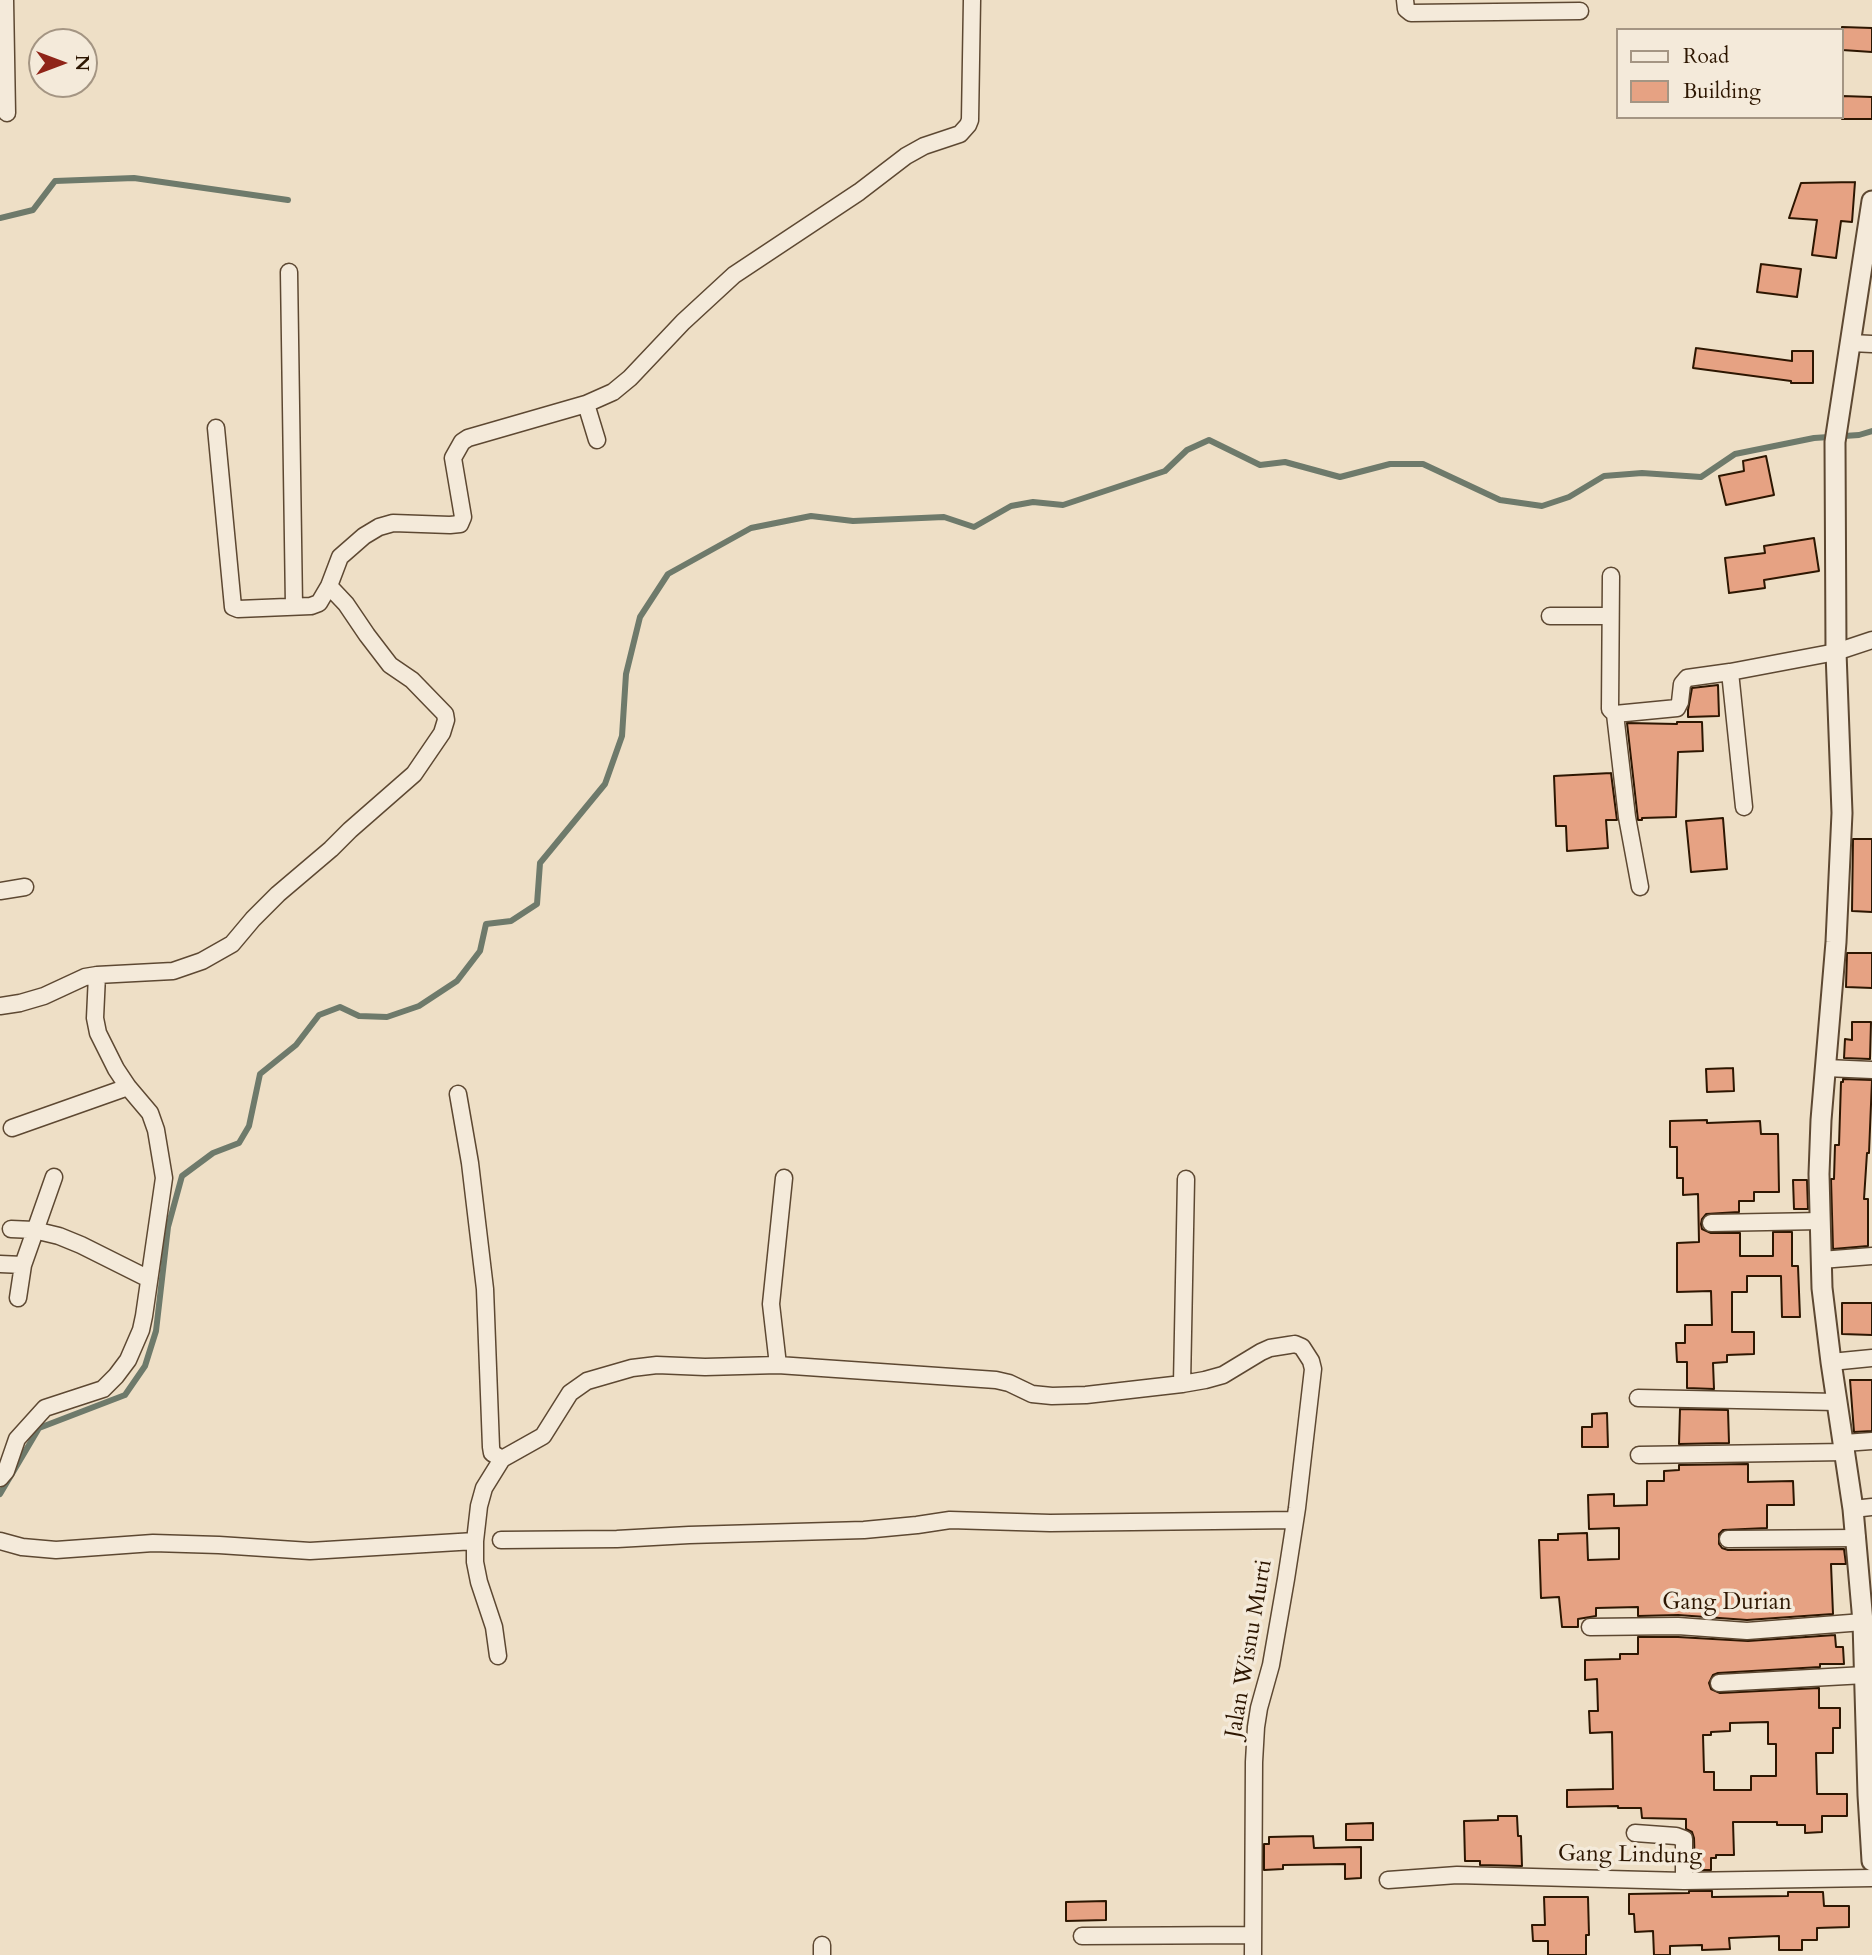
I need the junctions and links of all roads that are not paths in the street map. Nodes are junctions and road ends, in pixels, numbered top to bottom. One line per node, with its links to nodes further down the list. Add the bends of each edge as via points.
1 (5, 0): 5 (street)
2 (972, 0): 10 (street, via 970,120 966,128 906,156 734,275 619,387)
3 (1405, 0): 4 (street, via 1411,13)
4 (1580, 11)
5 (7, 113)
6 (1872, 201): 8 (street)
7 (289, 272): 15 (street)
8 (1851, 343): 9 (street); 19 (street, via 1835,442)
9 (1872, 344)
10 (586, 404): 12 (street); 14 (street, via 462,442 453,458 463,517 460,524 379,527 344,552)
11 (216, 428): 15 (street, via 233,607)
12 (597, 440)
13 (1611, 576): 17 (street)
14 (329, 586): 15 (street, via 319,603); 26 (street, via 390,664 445,714 442,733 414,774 278,894 232,944 173,971)
15 (294, 606)
16 (1550, 616): 17 (street)
17 (1610, 616): 21 (street, via 1610,709)
18 (1872, 640): 19 (street)
19 (1836, 652): 20 (street); 28 (street, via 1842,813)
20 (1730, 672): 21 (street, via 1685,679 1677,708); 22 (street)
21 (1615, 714): 24 (street)
22 (1744, 807)
23 (25, 887): 25 (street)
24 (1640, 887)
25 (0, 891)
26 (97, 975): 27 (street, via 44,996); 30 (street, via 98,1033)
27 (0, 1006)
28 (1826, 1068): 29 (street); 36 (street, via 1819,1174)
29 (1872, 1070)
30 (128, 1087): 32 (street); 44 (street, via 150,1113 164,1178)
31 (457, 1094): 55 (street, via 484,1276 491,1447)
32 (12, 1128)
33 (54, 1177): 39 (street)
34 (784, 1178): 48 (street, via 771,1304)
35 (1186, 1179): 49 (street)
36 (1821, 1221): 37 (street); 41 (street)
37 (1711, 1223)
38 (11, 1229): 39 (street)
39 (34, 1230): 43 (street); 44 (street, via 81,1245)
40 (1872, 1256): 41 (street)
41 (1821, 1260): 47 (street)
42 (0, 1264): 43 (street)
43 (23, 1265): 45 (street)
44 (149, 1279): 56 (street, via 141,1330 128,1360 103,1389 45,1408 17,1439)
45 (18, 1298)
46 (1872, 1358): 47 (street)
47 (1831, 1362): 51 (street)
48 (778, 1365): 49 (street, via 996,1380 1032,1394 1052,1396); 55 (street, via 657,1365 587,1381 570,1393 542,1436)
49 (1181, 1384): 58 (street, Jalan Wisnu Murti, via 1223,1375 1270,1349 1302,1347 1313,1375)
50 (1638, 1398): 51 (street)
51 (1838, 1402): 53 (street)
52 (1872, 1441): 53 (street)
53 (1845, 1447): 54 (street); 57 (street)
54 (1639, 1455)
55 (502, 1459): 63 (street, via 484,1488)
56 (0, 1478)
57 (1863, 1508): 59 (street)
58 (1295, 1520): 61 (street, via 950,1520 864,1530); 77 (street, Jalan Wisnu Murti, via 1254,1744)
59 (1857, 1538): 60 (street); 64 (street)
60 (1728, 1539)
61 (501, 1540)
62 (0, 1541): 63 (street, via 55,1549 153,1543 310,1551)
63 (475, 1541): 67 (street, via 475,1562)
64 (1866, 1577): 65 (street)
65 (1863, 1622): 66 (street, Gang Durian, via 1747,1631); 68 (street)
66 (1590, 1627)
67 (498, 1656)
68 (1865, 1675): 69 (street); 70 (street)
69 (1719, 1683)
70 (1869, 1707): 71 (street)
71 (1870, 1795): 73 (street)
72 (1636, 1833): 76 (street, via 1685,1839)
73 (1872, 1861)
74 (1872, 1878): 76 (street, Gang Lindung)
75 (1388, 1880): 76 (street, Gang Lindung, via 1457,1875)
76 (1685, 1881)
77 (1252, 1935): 78 (street); 79 (street, Jalan Wisnu Murti)
78 (1082, 1936)
79 (1253, 1955)

